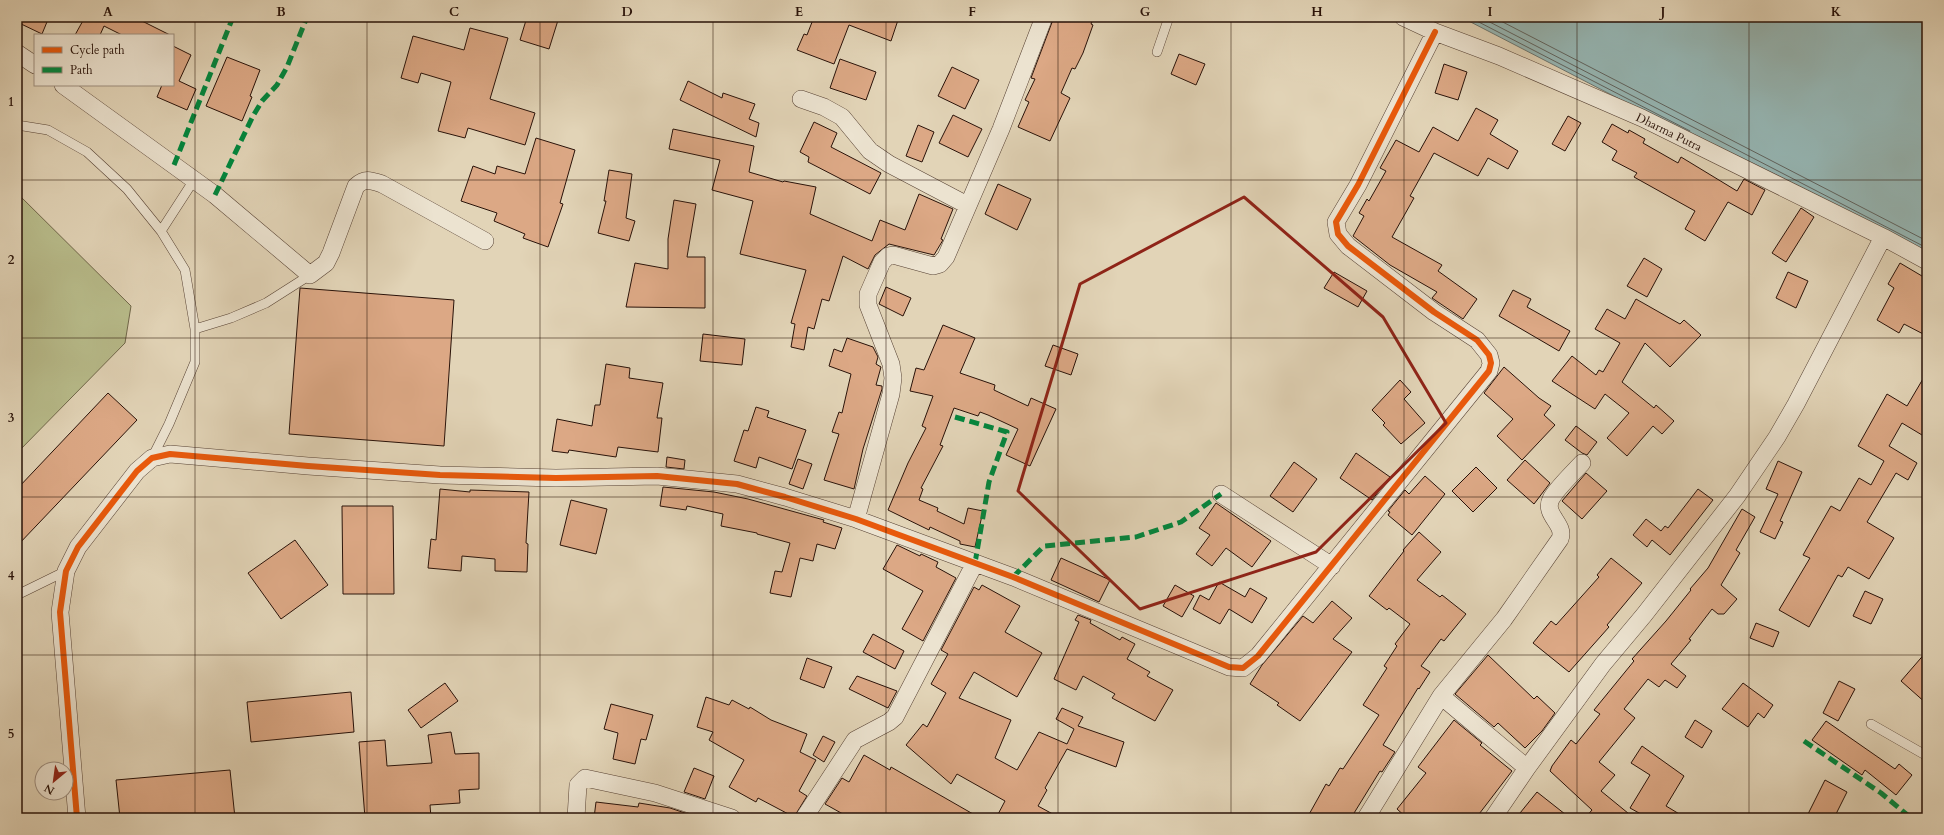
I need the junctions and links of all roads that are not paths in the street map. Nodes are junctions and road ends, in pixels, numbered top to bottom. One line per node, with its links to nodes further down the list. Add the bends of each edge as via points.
1 (1044, 17): 12 (street, via 1001,129)
2 (1169, 17): 5 (lane)
3 (1403, 17): 4 (street, Dharma Putra)
4 (1435, 32): 14 (street, Dharma Putra, via 1499,56 1642,118); 24 (street, via 1358,185 1336,222 1338,234 1348,246 1434,312 1477,340 1490,355 1491,363 1489,370)
5 (1157, 52)
6 (17, 53): 7 (street)
7 (34, 64)
8 (64, 86): 11 (street)
9 (800, 99): 12 (street, via 824,107 842,117 870,151)
10 (17, 125): 13 (lane, via 48,130 87,152 127,189)
11 (194, 180): 13 (lane); 17 (street)
12 (967, 205): 22 (street, via 953,244 940,264 933,266 893,255 888,256 882,262 868,294 868,305 891,364 893,378 891,394)
13 (162, 231): 18 (lane, via 184,270)
14 (1883, 237): 16 (street, Dharma Putra); 30 (street, via 1777,437 1732,502 1603,664)
15 (485, 241): 17 (street, via 382,184 363,180 356,186 326,263)
16 (1927, 261)
17 (310, 275): 18 (lane, via 266,303 231,318)
18 (195, 329): 19 (lane, via 195,362)
19 (152, 458): 22 (street, via 170,454 440,475 556,478 657,476 710,480 737,484); 25 (street, via 137,471 78,547)
20 (1582, 463): 27 (street, via 1551,499 1550,513 1560,527 1560,539 1504,619)
21 (1221, 494): 24 (street)
22 (856, 519): 23 (street)
23 (976, 563): 24 (street, via 1235,668 1243,668 1258,656); 35 (street, via 894,717 855,740)
24 (1332, 566)
25 (66, 571): 26 (lane); 32 (street, via 60,612)
26 (17, 595)
27 (1441, 696): 30 (street); 31 (street)
28 (1871, 724): 29 (lane)
29 (1927, 756)
30 (1527, 768): 36 (street)
31 (1372, 815)
32 (77, 818)
33 (576, 818): 34 (street, via 578,785 585,778 655,793)
34 (732, 818)
35 (804, 818)
36 (1494, 818)

